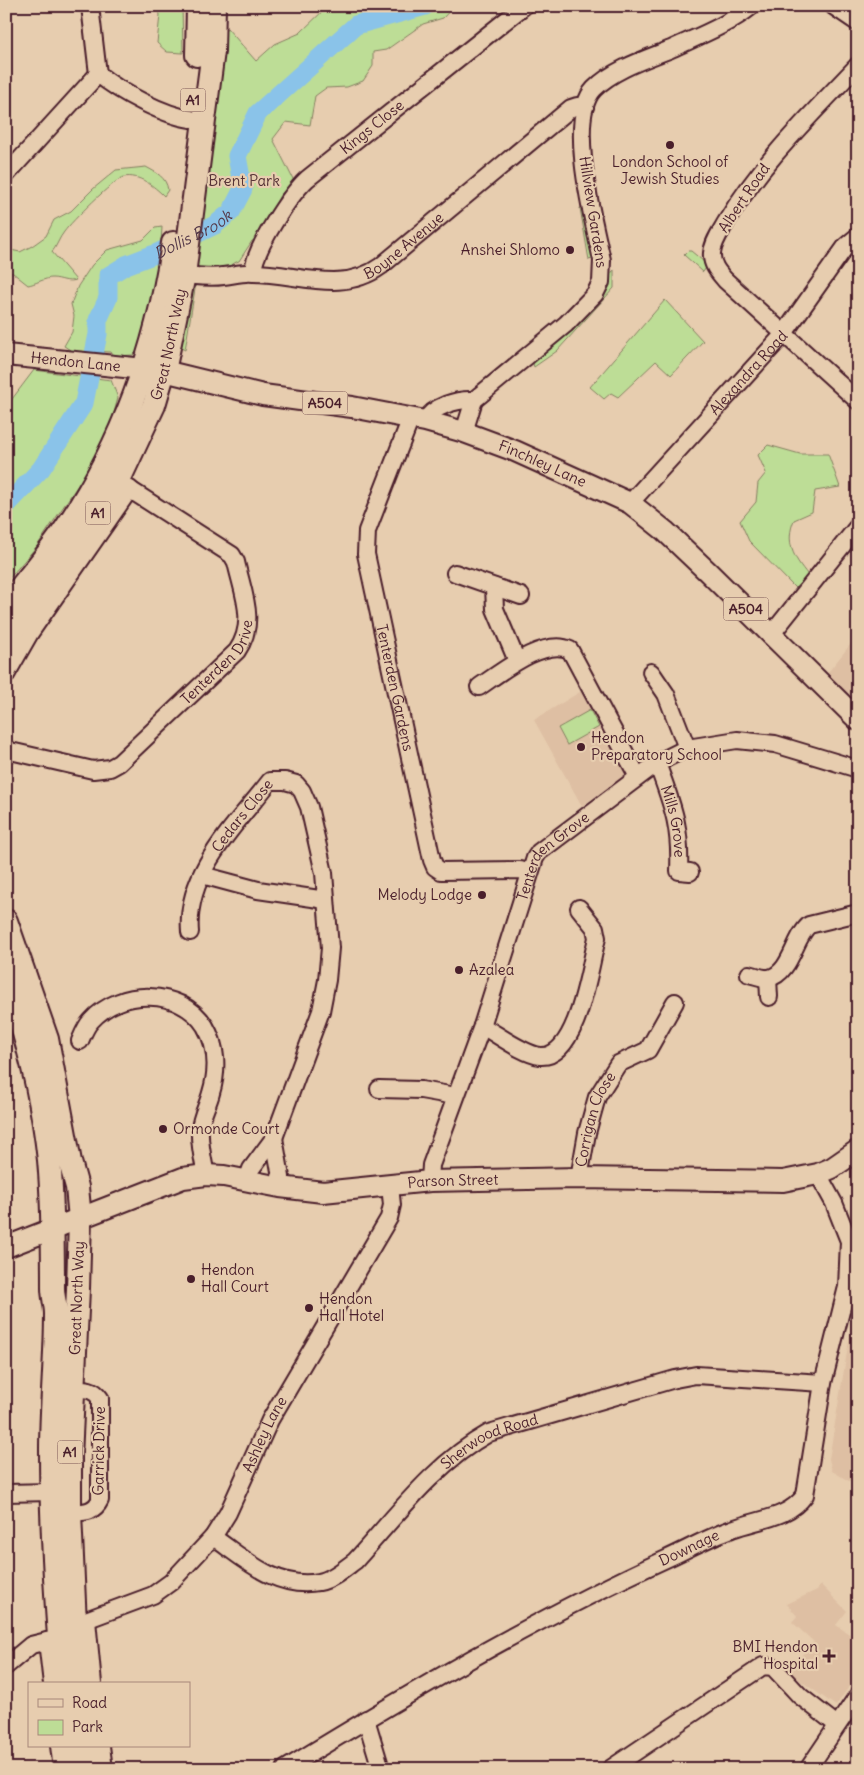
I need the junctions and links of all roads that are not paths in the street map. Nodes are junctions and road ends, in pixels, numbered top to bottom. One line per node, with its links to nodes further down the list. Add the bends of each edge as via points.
1 (90, 6): 9 (street)
2 (198, 6): 11 (highway, Great North Way / A1)
3 (214, 6): 14 (highway, Great North Way / A1, via 213,51)
4 (524, 6): 15 (street, Kings Close, via 307,179 291,197 262,245)
5 (752, 6): 10 (street, Hillview Gardens, via 727,24 631,66 603,82 593,90)
6 (833, 6): 7 (street)
7 (858, 23)
8 (858, 65): 16 (street, Albert Road, via 759,172 726,222 712,251 718,272)
9 (98, 74): 11 (street, via 112,86 174,116); 12 (street)
10 (585, 107): 15 (street, Boyne Avenue, via 571,108 366,276 338,281); 19 (street, Hillview Gardens, via 583,159 602,260 602,282 566,324)
11 (191, 119): 14 (highway, Great North Way / A1, via 180,192)
12 (6, 175)
13 (858, 236): 16 (street, Alexandra Road, via 846,246)
14 (180, 266): 15 (street, Boyne Avenue, via 214,277); 18 (highway, Great North Way / A1)
15 (253, 272)
16 (783, 335): 20 (street, Albert Road); 24 (street, Alexandra Road)
17 (6, 355): 18 (main road, Hendon Lane / A504)
18 (154, 370): 21 (main road, Finchley Lane / A504, via 262,395); 23 (highway, Great North Way / A1, via 146,425); 29 (highway, Great North Way / A1, via 66,528)
19 (474, 400): 21 (street, Hillview Gardens, via 467,399 433,410); 22 (street)
20 (858, 401)
21 (418, 420): 22 (main road, Finchley Lane / A504); 43 (street, Tenterden Gardens, via 367,531 366,554 432,860 441,871 520,870)
22 (464, 432): 24 (main road, Finchley Lane / A504, via 515,451)
23 (124, 486): 31 (highway, Great North Way / A1); 34 (street, Great North Way); 38 (street, Tenterden Drive, via 232,555 248,614 247,633 237,651 110,768 93,770)
24 (630, 503): 30 (main road, Finchley Lane / A504, via 665,531)
25 (858, 526): 30 (street)
26 (455, 573): 27 (street)
27 (494, 587): 28 (street); 32 (street, via 496,609)
28 (520, 596)
29 (6, 606)
30 (771, 635): 36 (main road, Finchley Lane / A504)
31 (6, 640)
32 (517, 661): 35 (street); 41 (street, via 559,646 570,650)
33 (651, 672): 37 (street, via 666,694)
34 (6, 674)
35 (478, 687)
36 (858, 720)
37 (687, 748): 39 (street, Tenterden Grove); 40 (street, Tenterden Grove, via 737,740 775,744)
38 (6, 750)
39 (657, 763): 41 (street, Tenterden Grove); 42 (street, Mills Grove, via 677,818)
40 (858, 769)
41 (638, 776): 43 (street, Tenterden Grove, via 539,852)
42 (679, 872)
43 (530, 873): 55 (street, Tenterden Grove)
44 (202, 875): 45 (street, Cedars Close, via 258,890); 45 (street, Cedars Close, via 212,855 270,782 285,781 302,790 309,807 324,873); 49 (street, Cedars Close, via 189,920)
45 (326, 900): 59 (street, Cedars Close, via 330,948 321,1011)
46 (579, 908): 55 (street, via 596,928 597,938 580,1010 560,1048 545,1056 530,1053)
47 (858, 913): 52 (street, via 809,924 783,968)
48 (6, 921): 68 (highway, Great North Way / A1, via 47,1039 70,1162 77,1179)
49 (190, 932)
50 (749, 974): 52 (street)
51 (6, 976): 68 (highway, Great North Way / A1, via 29,1049 49,1160)
52 (768, 978): 53 (street)
53 (769, 997)
54 (675, 1002): 63 (street, Corrigan Close, via 648,1050 618,1064 597,1096)
55 (482, 1026): 58 (street, Tenterden Grove)
56 (80, 1041): 62 (street, via 90,1021 111,1005 136,998 159,996 187,1007 193,1013 204,1026 216,1065 212,1092 200,1129)
57 (378, 1089): 58 (street, via 421,1090)
58 (455, 1096): 65 (street, Tenterden Grove, via 431,1165)
59 (274, 1138): 64 (street, Cedars Close, via 251,1168); 67 (street)
60 (858, 1150): 61 (main road, Parson Street)
61 (818, 1174): 63 (main road, Parson Street, via 783,1181); 70 (street, Downage, via 849,1241 847,1287)
62 (206, 1175): 64 (main road, Parson Street); 68 (main road, Parson Street, via 184,1178)
63 (579, 1178): 65 (main road, Parson Street)
64 (247, 1180): 67 (main road, Parson Street)
65 (430, 1181): 66 (main road, Parson Street)
66 (390, 1186): 67 (main road, Parson Street, via 322,1192); 75 (street, Ashley Lane, via 392,1205 389,1218 270,1420 228,1513)
67 (280, 1188)
68 (66, 1224): 69 (main road, Parson Street); 71 (highway, Great North Way / A1); 72 (highway, Great North Way / A1, via 53,1291 56,1312)
69 (6, 1248)
70 (823, 1383): 75 (street, Sherwood Road, via 696,1375 489,1433 446,1462 355,1561 320,1582 278,1581); 83 (street, Downage, via 805,1495 798,1505 786,1513 732,1529 572,1605)
71 (73, 1389): 74 (highway, Great North Way / A1); 74 (street, Garrick Drive, via 89,1389 100,1398 100,1500 92,1510)
72 (51, 1492): 73 (street); 76 (highway, Great North Way / A1)
73 (6, 1493)
74 (70, 1513): 76 (highway, Great North Way / A1)
75 (213, 1537): 76 (street, Ashley Lane, via 171,1582 153,1595)
76 (67, 1631): 77 (street, Ashley Lane, via 31,1645); 78 (street, Great North Way); 79 (highway, Great North Way / A1); 80 (highway, Great North Way / A1); 81 (street, Great North Way)
77 (6, 1666)
78 (53, 1682)
79 (63, 1682)
80 (80, 1682)
81 (92, 1682)
82 (858, 1695): 84 (street)
83 (366, 1719): 93 (street, Downage); 94 (street)
84 (837, 1725): 95 (street, via 800,1696 773,1667 762,1666); 96 (street)
85 (59, 1748): 89 (street)
86 (71, 1748): 90 (highway)
87 (88, 1748): 91 (highway)
88 (101, 1748): 92 (street)
89 (62, 1769)
90 (74, 1769)
91 (92, 1769)
92 (104, 1769)
93 (285, 1769)
94 (381, 1769)
95 (610, 1769)
96 (808, 1769)

